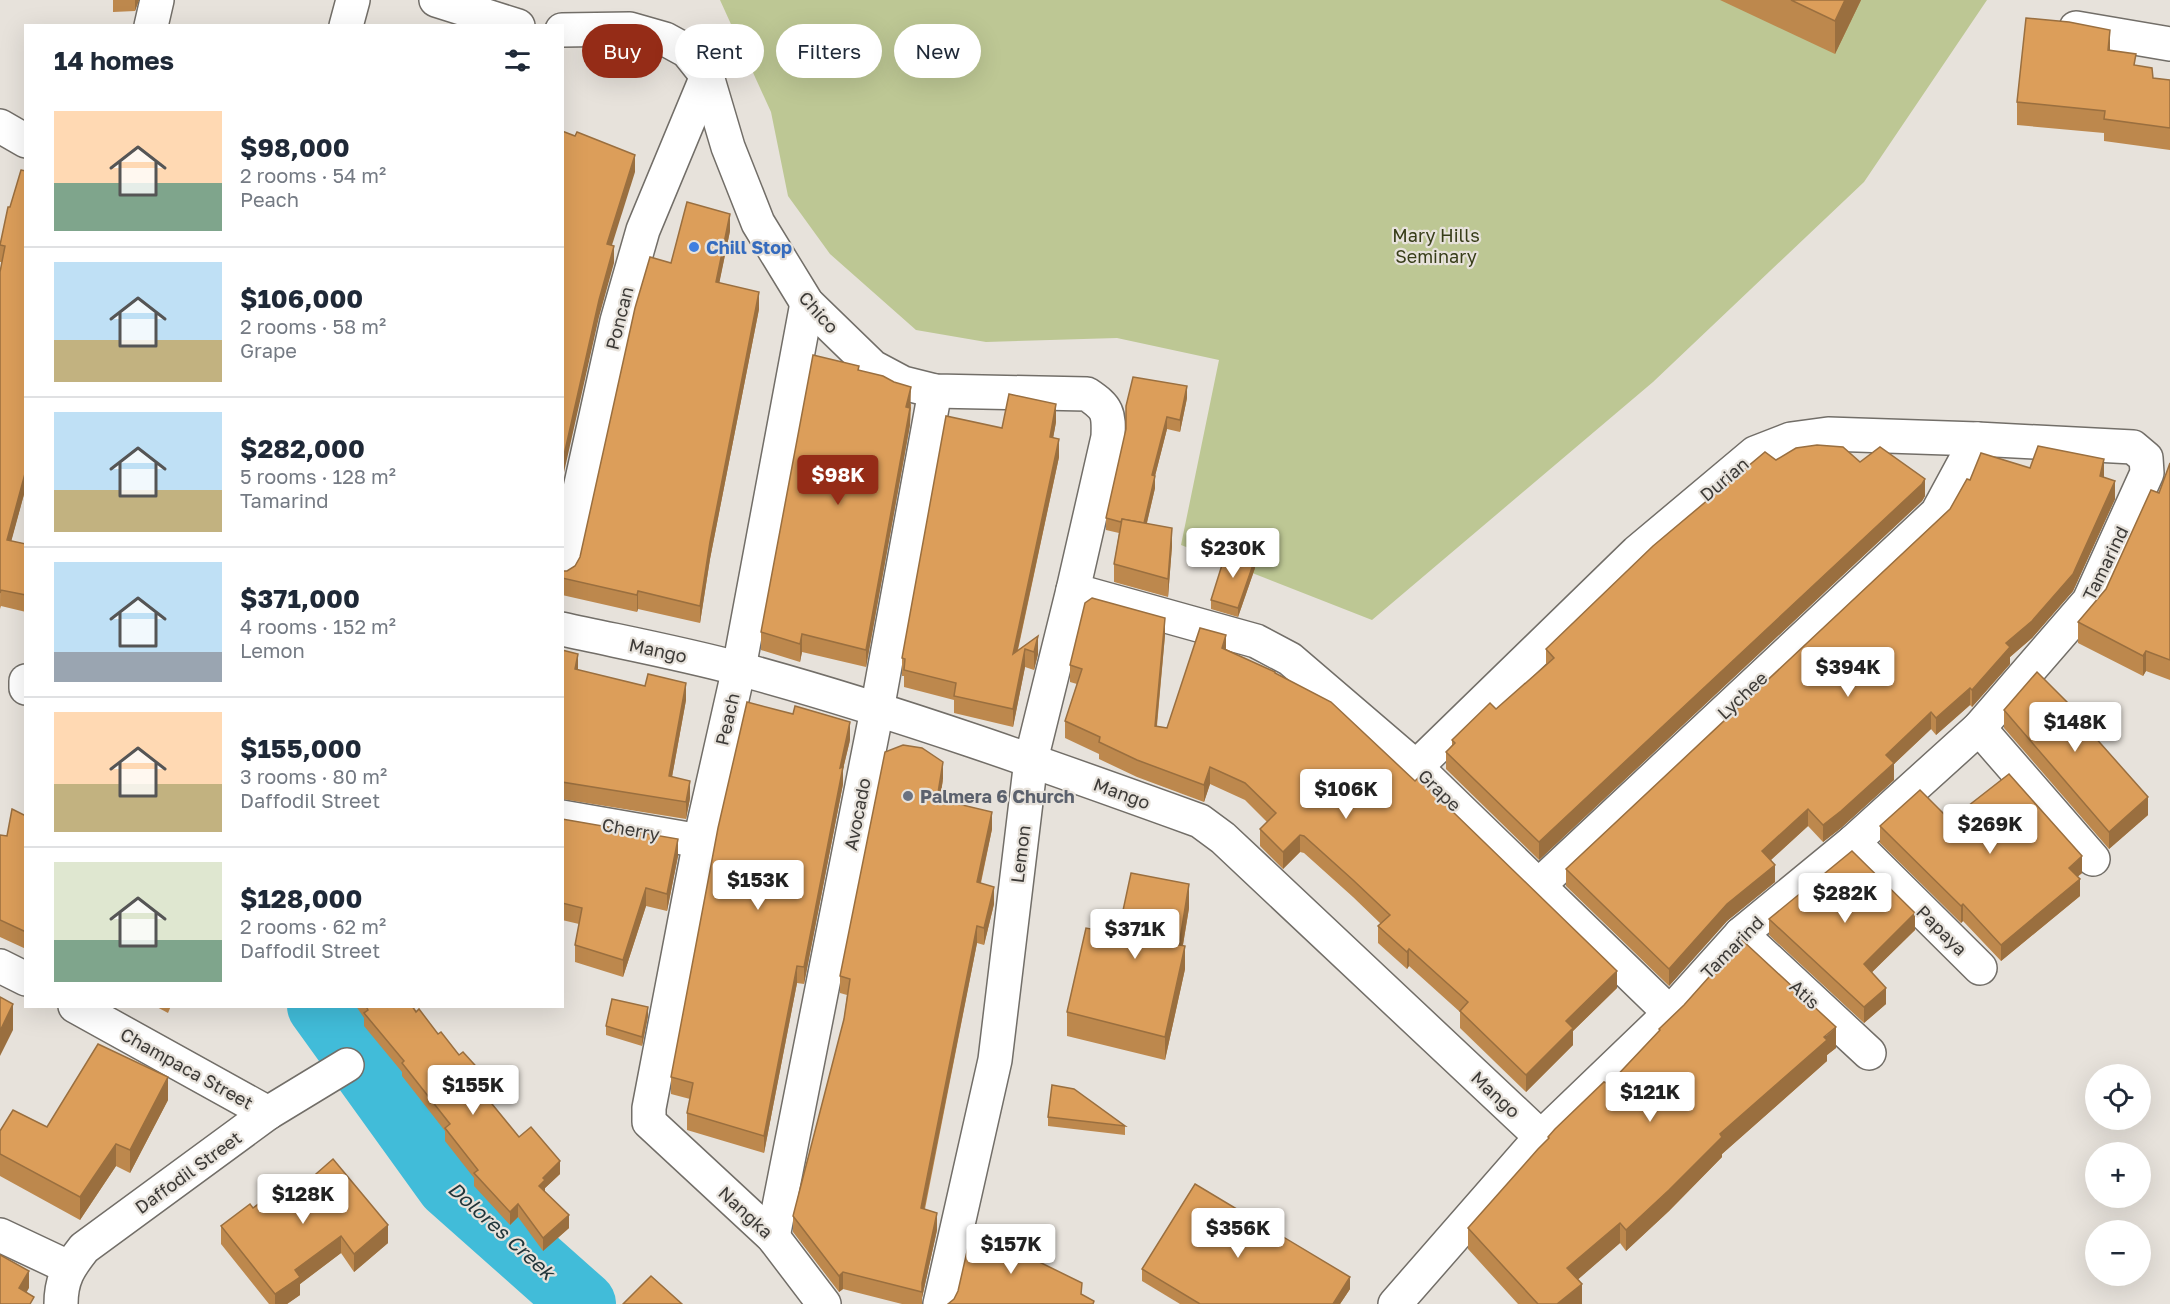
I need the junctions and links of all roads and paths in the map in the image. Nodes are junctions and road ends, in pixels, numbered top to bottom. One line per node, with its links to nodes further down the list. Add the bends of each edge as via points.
1 (157, 0): 4 (street)
2 (353, 0): 5 (street)
3 (436, 0): 6 (street)
4 (151, 24)
5 (347, 24)
6 (512, 24)
7 (2076, 28): 10 (street)
8 (564, 30): 9 (street, Chico, via 630,29)
9 (675, 44)
10 (2170, 44)
11 (706, 78): 20 (street, Poncan, via 643,230 617,321)
12 (708, 78): 15 (street, Chico, via 728,147 758,223)
13 (0, 126): 14 (street)
14 (24, 140)
15 (807, 303): 16 (street, Chico, via 873,367 903,383); 23 (street, Peach)
16 (935, 391): 17 (street, Chico); 24 (street, Avocado)
17 (1073, 393): 21 (street, Lemon, via 1088,394 1102,404 1109,417 1108,437)
18 (1977, 439): 19 (street, Durian); 27 (street, Durian, via 1828,434 1791,439 1755,453 1637,552); 32 (street, Lychee, via 1937,513)
19 (2133, 447): 25 (street, Tamarind, via 2145,458 2147,473 2089,601)
20 (564, 561)
21 (1073, 590): 26 (street, Lemon); 27 (street, Grape, via 1256,641 1290,658)
22 (564, 629): 23 (street, Mango)
23 (739, 668): 24 (street, Mango); 29 (street, Peach)
24 (877, 710): 26 (street, Mango); 45 (street, Avocado)
25 (1978, 728): 30 (street, Tamarind); 31 (street)
26 (1031, 760): 43 (street, Mango, via 1200,821 1223,838); 49 (street, Lemon, via 995,1060)
27 (1416, 767): 32 (street, Grape)
28 (564, 817): 29 (street, Cherry)
29 (700, 841): 42 (street, Peach, via 649,1108 649,1122)
30 (1853, 842): 33 (street, Tamarind); 35 (street, Papaya)
31 (2093, 860)
32 (1538, 886): 38 (street, Grape)
33 (1741, 934): 38 (street, Tamarind); 39 (street, Atis)
34 (0, 966): 36 (street)
35 (1980, 968)
36 (24, 979)
37 (79, 1008): 41 (street, Champaca Street)
38 (1670, 1013): 43 (street, Tamarind)
39 (1869, 1053)
40 (346, 1065): 41 (street, Daffodil Street)
41 (268, 1113): 46 (street, Daffodil Street, via 84,1248)
42 (657, 1130): 45 (street, Nangka)
43 (1541, 1137): 50 (street, Tamarind)
44 (0, 1234): 46 (street)
45 (773, 1237): 48 (street, Nangka)
46 (68, 1268): 47 (street, Daffodil Street)
47 (61, 1304)
48 (824, 1304)
49 (940, 1304)
50 (1395, 1304)

